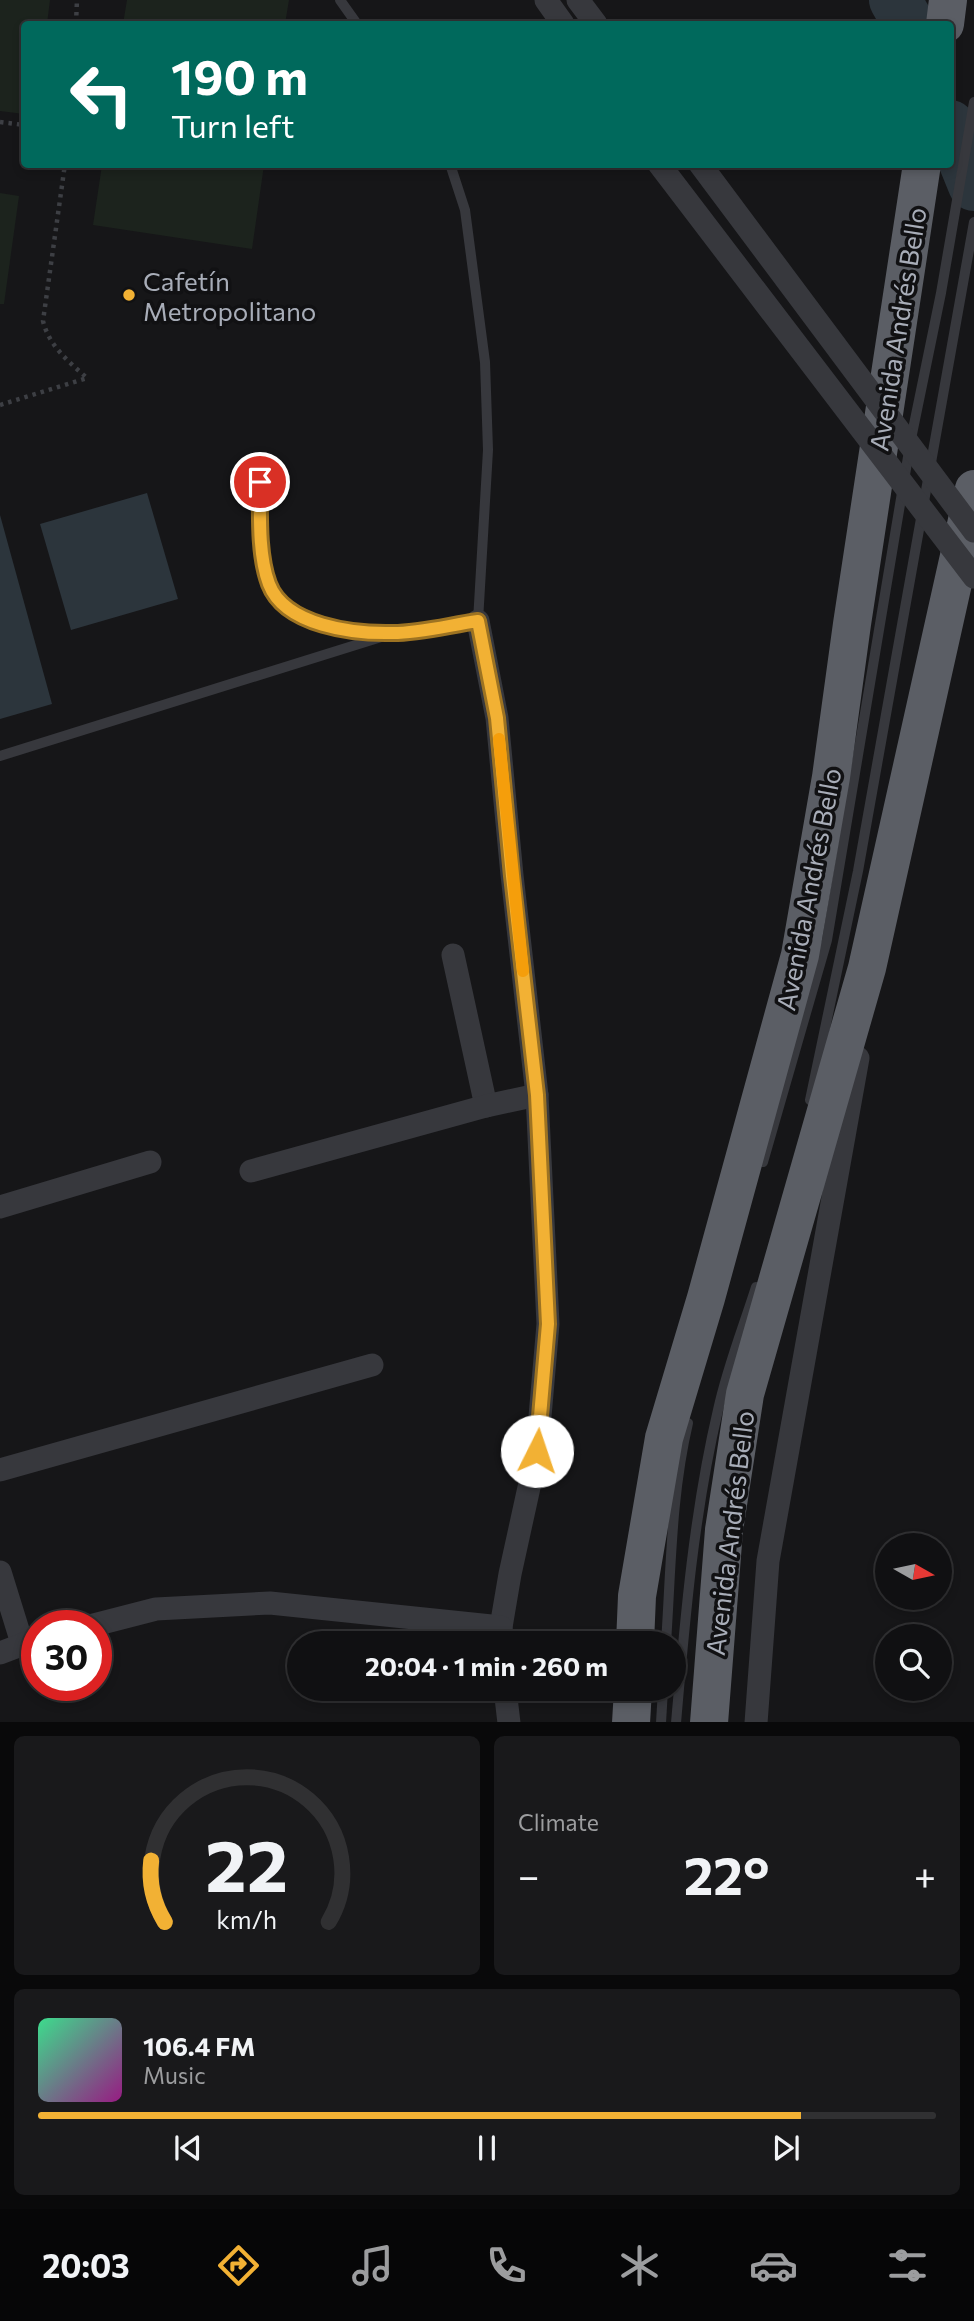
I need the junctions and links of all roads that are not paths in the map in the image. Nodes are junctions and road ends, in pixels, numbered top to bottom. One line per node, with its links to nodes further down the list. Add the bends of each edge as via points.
1 (340, 0): 4 (lane)
2 (546, 0): 5 (street)
3 (578, 0): 6 (street)
4 (355, 21)
5 (561, 21)
6 (594, 21)
7 (974, 102): 27 (lane, via 942,293 911,439 827,940)
8 (451, 168): 17 (lane, via 466,210 485,362 488,450)
9 (662, 168): 16 (street, bridge)
10 (703, 168): 15 (street, bridge)
11 (921, 173): 38 (highway, Avenida Andrés Bello, via 800,955 664,1438 637,1596)
12 (974, 222): 24 (lane, via 858,871)
13 (260, 482): 18 (lane, via 269,583 282,604 309,620 350,630)
14 (974, 489): 20 (highway, Avenida Andrés Bello)
15 (974, 531)
16 (974, 577)
17 (478, 621): 18 (lane); 22 (street, via 497,718)
18 (394, 633): 19 (lane)
19 (0, 756)
20 (905, 791): 49 (highway, Avenida Andrés Bello, via 867,968 745,1394 724,1530); 50 (street, via 768,1561)
21 (453, 955): 23 (street)
22 (537, 1095): 23 (street); 37 (street, via 548,1324 537,1451)
23 (486, 1105): 26 (street)
24 (808, 1108)
25 (150, 1162): 28 (street)
26 (251, 1171)
27 (758, 1177)
28 (0, 1207)
29 (761, 1274): 48 (lane, via 709,1450 691,1568)
30 (372, 1365): 32 (street)
31 (690, 1412): 39 (lane, via 680,1457)
32 (0, 1470)
33 (0, 1572): 35 (street)
34 (112, 1620): 36 (street, via 156,1609 270,1603)
35 (21, 1622)
36 (473, 1631)
37 (503, 1631)
38 (636, 1631)
39 (667, 1631)
40 (21, 1644): 41 (street)
41 (0, 1653)
42 (506, 1701): 45 (street)
43 (632, 1701): 46 (highway)
44 (662, 1701): 47 (lane)
45 (509, 1722)
46 (631, 1722)
47 (661, 1722)
48 (676, 1722)
49 (709, 1722)
50 (756, 1722)

